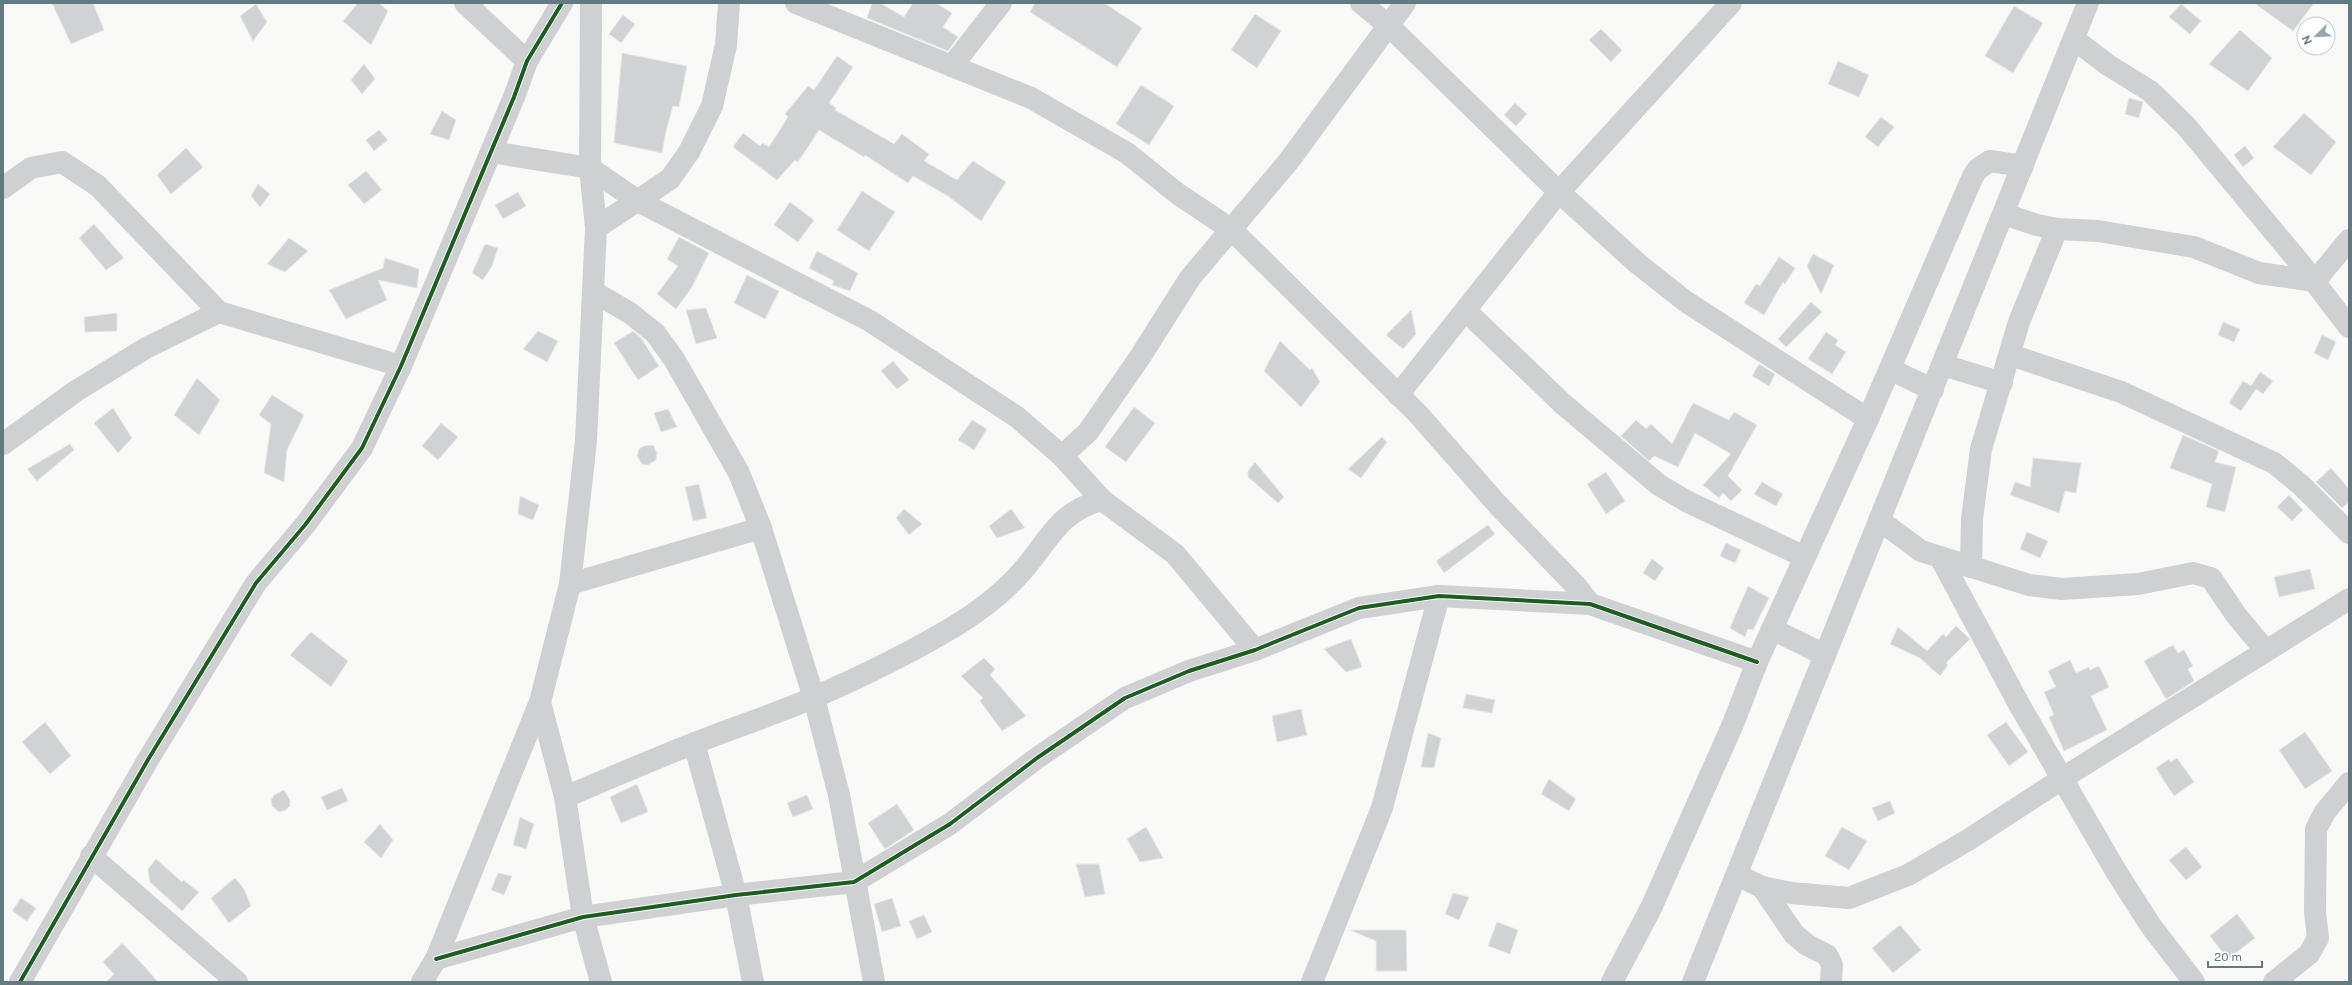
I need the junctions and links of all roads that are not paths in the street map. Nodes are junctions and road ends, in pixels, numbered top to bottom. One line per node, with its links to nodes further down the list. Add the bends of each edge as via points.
1 (465, 3): 13 (street)
2 (562, 3): 13 (street)
3 (591, 3): 17 (street)
4 (729, 3): 20 (street, via 726,45 712,106 689,152 670,179)
5 (796, 3): 14 (street)
6 (1001, 3): 14 (street)
7 (1361, 3): 11 (street)
8 (1405, 3): 11 (street)
9 (1732, 3): 19 (street)
10 (2088, 3): 12 (street)
11 (1389, 26): 19 (street); 24 (street, via 1288,162)
12 (2074, 39): 16 (street); 26 (street, via 2108,65 2150,91 2186,126)
13 (527, 61): 15 (street)
14 (952, 66): 24 (street, via 1031,98 1120,149 1178,194)
15 (491, 152): 17 (street); 33 (street)
16 (2023, 166): 21 (street); 34 (street, via 1990,161 1973,176)
17 (590, 168): 20 (street); 22 (street)
18 (3, 188): 29 (street, via 31,168 62,162 98,186)
19 (1559, 192): 28 (street); 38 (street, via 1637,263 1685,301)
20 (638, 201): 22 (street); 40 (street, via 870,321 1016,417)
21 (2004, 214): 23 (street); 32 (street)
22 (596, 228): 27 (street)
23 (2057, 229): 26 (street, via 2098,231 2194,247 2259,273); 31 (street, via 2020,322)
24 (1232, 230): 37 (street); 40 (street, via 1190,278 1088,432)
25 (2349, 240): 26 (street)
26 (2315, 281): 30 (street)
27 (594, 292): 43 (street, via 655,333 674,359 740,473); 48 (street, via 586,441)
28 (1466, 311): 37 (street); 45 (street, via 1563,404 1659,485 1688,502)
29 (219, 312): 33 (street); 39 (street, via 146,348 76,391)
30 (2349, 327)
31 (2011, 355): 35 (street); 44 (street, via 2121,392 2274,463 2301,485)
32 (1943, 365): 35 (street); 36 (street)
33 (401, 366): 63 (street, via 362,448 305,525 256,583)
34 (1890, 369): 36 (street); 38 (street)
35 (2002, 383): 47 (street, via 1982,449 1972,519)
36 (1933, 390): 42 (street)
37 (1398, 395): 51 (street)
38 (1868, 419): 45 (street)
39 (3, 444)
40 (1062, 456): 41 (street)
41 (1102, 500): 53 (street, via 1175,554); 57 (street, via 1071,512 1060,522 1016,578 957,625 910,652)
42 (1879, 520): 46 (street, via 1921,551); 55 (street)
43 (761, 528): 48 (street); 57 (street)
44 (2349, 533)
45 (1805, 556): 52 (street)
46 (1940, 557): 47 (street); 60 (street, via 2020,706)
47 (1971, 567): 54 (street, via 2029,585 2062,589 2138,584 2193,573 2202,574 2211,578 2236,615)
48 (570, 584): 58 (street)
49 (1439, 596): 51 (street); 53 (street, via 1359,608); 70 (street, via 1382,808)
50 (2349, 599): 54 (street)
51 (1590, 604): 56 (street)
52 (1772, 629): 55 (street); 56 (street)
53 (1255, 650): 65 (street, via 1189,671 1125,698 1037,758 950,824)
54 (2266, 651): 60 (street)
55 (1824, 655): 64 (street)
56 (1757, 662): 77 (street, via 1733,724 1651,908)
57 (814, 698): 59 (street); 65 (street, via 839,795)
58 (540, 702): 62 (street); 69 (street)
59 (694, 743): 62 (street); 67 (street)
60 (2063, 778): 66 (street, via 1968,840 1908,875 1849,898 1791,893); 80 (street, via 2151,926)
61 (2349, 783): 81 (street, via 2325,812 2316,828 2318,938 2309,954)
62 (565, 798): 68 (street)
63 (91, 856): 71 (street); 72 (street)
64 (1737, 875): 66 (street); 78 (street)
65 (854, 882): 67 (street); 76 (street)
66 (1762, 887): 79 (street, via 1794,934 1807,945 1827,955 1832,965)
67 (736, 895): 68 (street); 75 (street)
68 (583, 917): 69 (street); 74 (street)
69 (436, 959): 73 (street)
70 (1317, 980)
71 (20, 982)
72 (237, 982)
73 (422, 982)
74 (601, 982)
75 (753, 982)
76 (874, 982)
77 (1612, 982)
78 (1693, 982)
79 (1831, 982)
80 (2194, 982)
81 (2274, 982)

